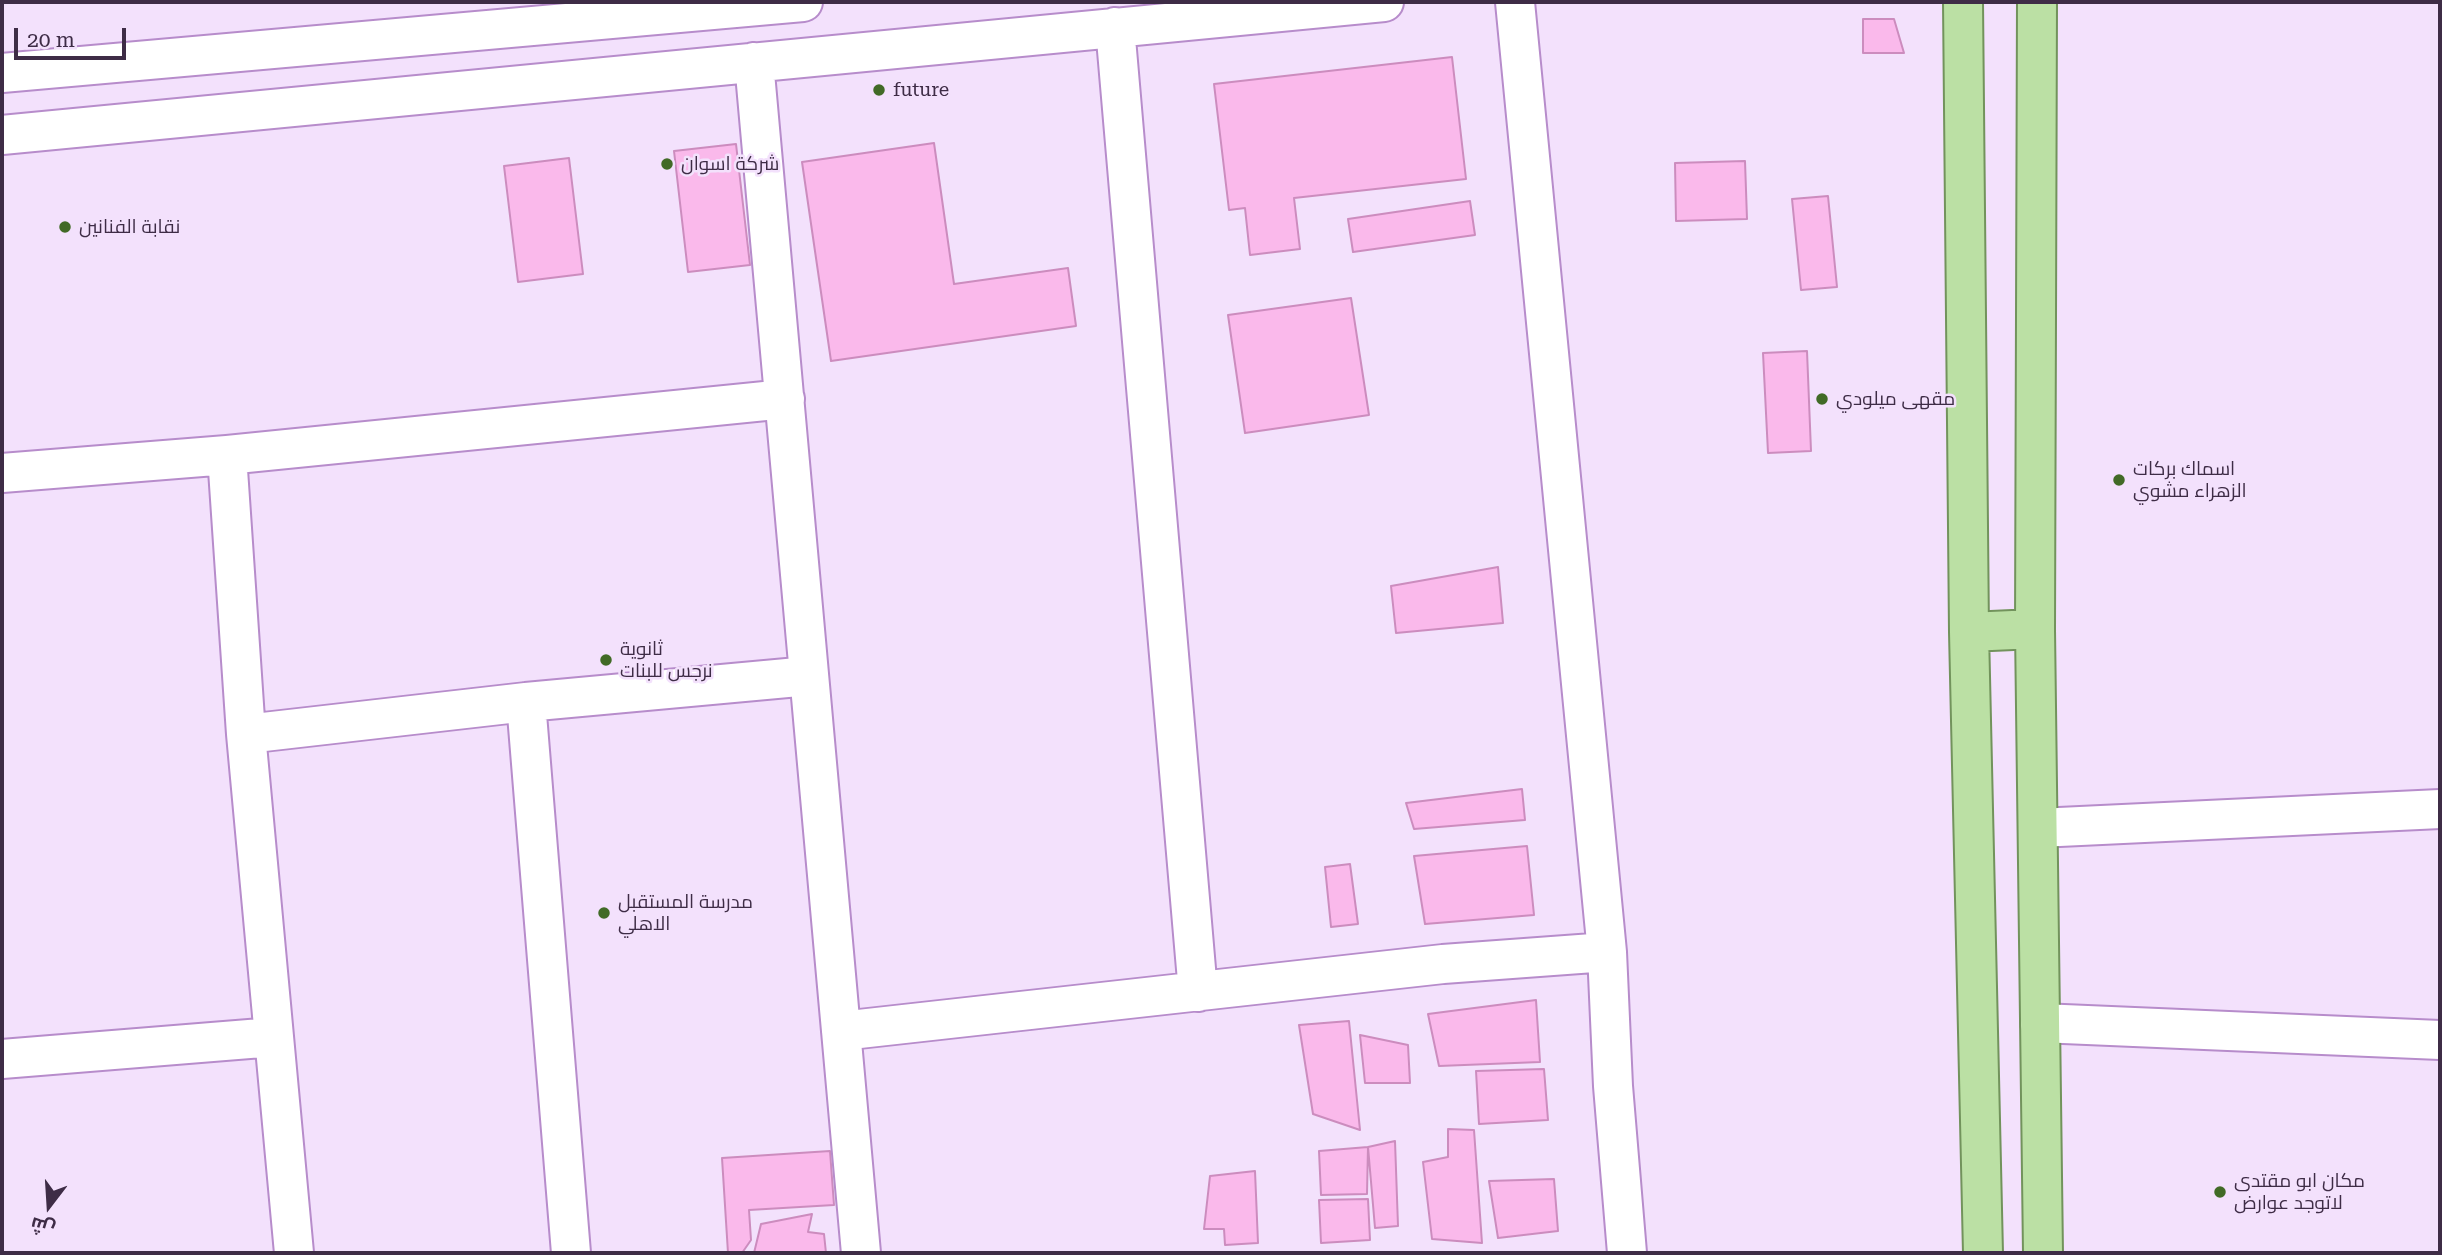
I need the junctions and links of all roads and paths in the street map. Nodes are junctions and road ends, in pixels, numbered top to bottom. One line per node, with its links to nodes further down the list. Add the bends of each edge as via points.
1 (803, 2): 7 (street)
2 (1384, 2): 6 (street)
3 (1515, 2): 22 (street)
4 (1963, 2): 16 (main road)
5 (2037, 2): 15 (main road)
6 (1115, 27): 8 (street); 23 (street)
7 (454, 32): 9 (street); 10 (street)
8 (754, 62): 10 (street); 12 (street)
9 (3, 63)
10 (459, 91): 11 (street)
11 (2, 135)
12 (785, 399): 13 (street); 17 (street)
13 (227, 455): 14 (street); 19 (street)
14 (2, 473)
15 (2035, 629): 16 (main road); 21 (main road)
16 (1969, 632): 33 (main road)
17 (809, 676): 18 (street); 25 (street)
18 (526, 702): 19 (street); 30 (street)
19 (246, 734): 26 (street)
20 (2440, 809): 21 (street)
21 (2038, 828): 24 (main road)
22 (1607, 952): 23 (street, via 1443,964); 32 (street)
23 (1198, 992): 25 (street)
24 (2040, 1023): 27 (street); 34 (main road)
25 (841, 1031): 31 (street)
26 (274, 1037): 28 (street); 29 (street)
27 (2440, 1040)
28 (2, 1059)
29 (294, 1253)
30 (571, 1253)
31 (861, 1253)
32 (1627, 1253)
33 (1983, 1253)
34 (2043, 1253)

